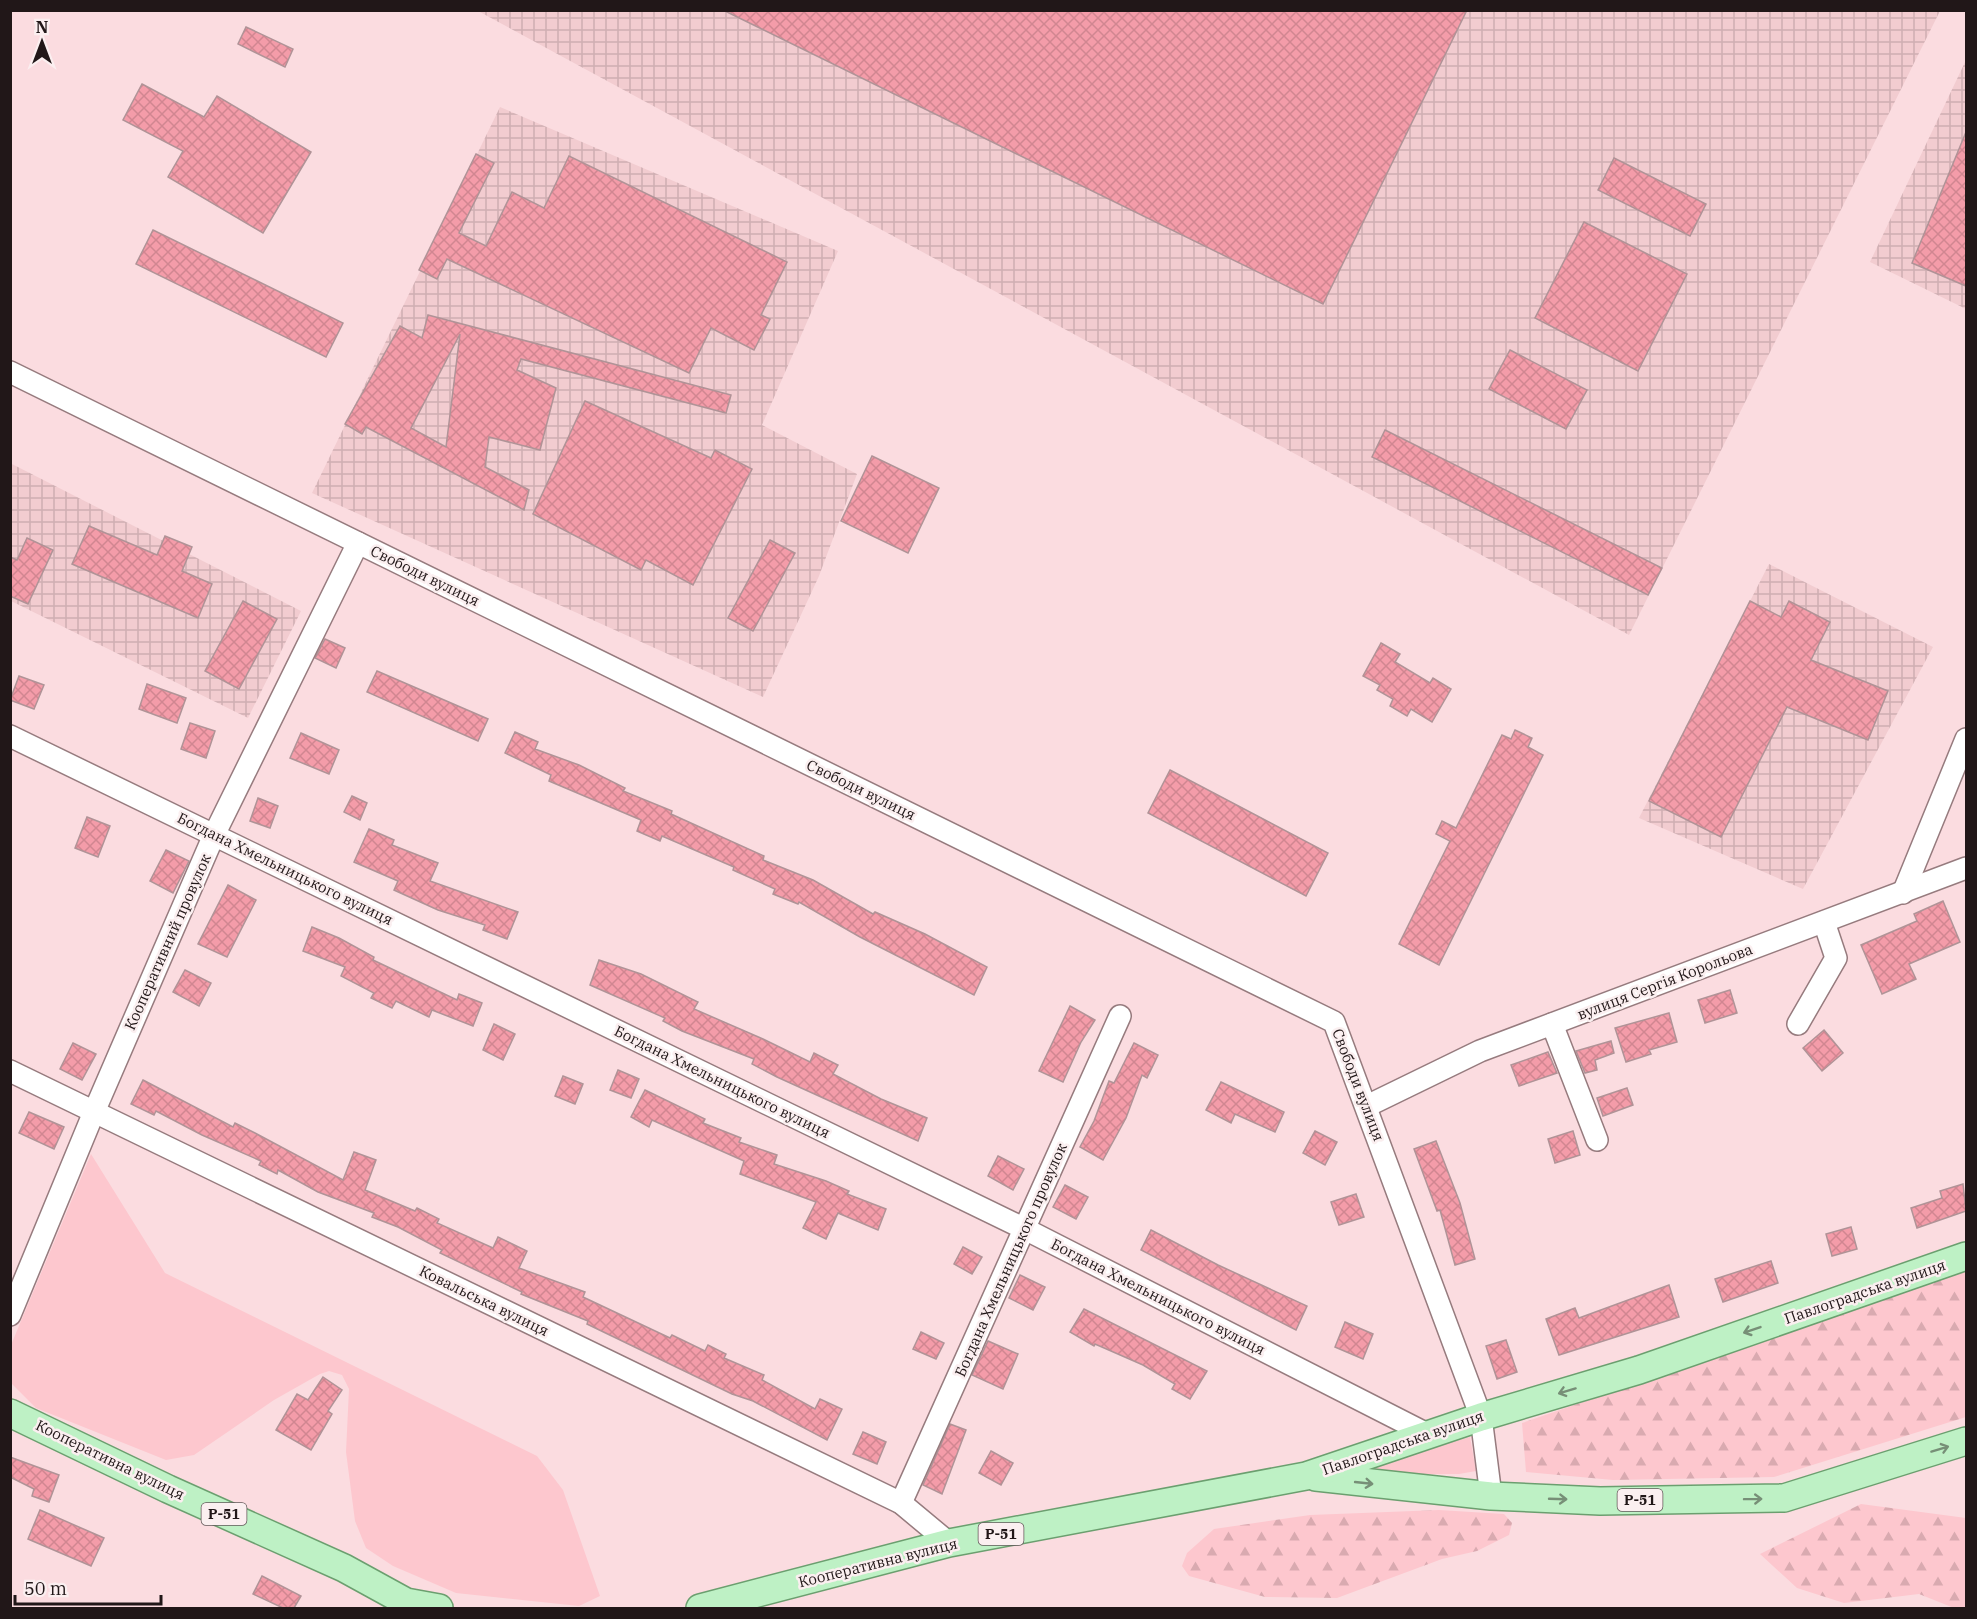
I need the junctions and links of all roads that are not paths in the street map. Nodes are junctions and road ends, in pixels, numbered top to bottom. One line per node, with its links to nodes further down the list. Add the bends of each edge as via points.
1 (10, 372): 2 (street, Свободи вулиця)
2 (358, 543): 5 (street, Кооперативний провулок); 13 (street, Свободи вулиця, via 1334,1022)
3 (10, 736): 5 (street, Богдана Хмельницького вулиця)
4 (1966, 739): 7 (street)
5 (214, 835): 14 (street, Кооперативний провулок); 16 (street, Богдана Хмельницького вулиця)
6 (1966, 868): 7 (street, вулиця Сергія Корольова)
7 (1903, 892): 8 (street, вулиця Сергія Корольова)
8 (1824, 922): 10 (street, вулиця Сергія Корольова); 11 (street, via 1836,958)
9 (1120, 1016): 16 (street, Богдана Хмельницького провулок)
10 (1552, 1024): 13 (street, вулиця Сергія Корольова, via 1480,1051); 15 (street)
11 (1798, 1024)
12 (10, 1071): 14 (street, Ковальська вулиця)
13 (1367, 1106): 20 (street, Свободи вулиця)
14 (94, 1112): 18 (street, Кооперативний провулок); 25 (street, Ковальська вулиця)
15 (1597, 1140)
16 (1025, 1229): 21 (street, Богдана Хмельницького вулиця); 25 (street, Богдана Хмельницького провулок)
17 (1966, 1256): 20 (main road, Павлоградська вулиця / Р-51, one-way to 20, via 1639,1370)
18 (10, 1315)
19 (10, 1413): 27 (main road, Кооперативна вулиця / Р-51, via 344,1568)
20 (1481, 1417): 21 (main road, Павлоградська вулиця / Р-51); 24 (street, Свободи вулиця)
21 (1429, 1435): 23 (main road, Павлоградська вулиця / Р-51)
22 (1966, 1441): 24 (main road, Павлоградська вулиця / Р-51, one-way to 22, via 1600,1501 1784,1498)
23 (1306, 1476): 24 (main road, Павлоградська вулиця / Р-51, one-way to 24); 26 (main road, Кооперативна вулиця / Р-51)
24 (1491, 1496)
25 (901, 1503): 26 (street, Ковальська вулиця)
26 (949, 1544): 29 (main road, Кооперативна вулиця / Р-51)
27 (405, 1605): 28 (main road, Кооперативна вулиця / Р-51)
28 (439, 1608)
29 (700, 1608)

